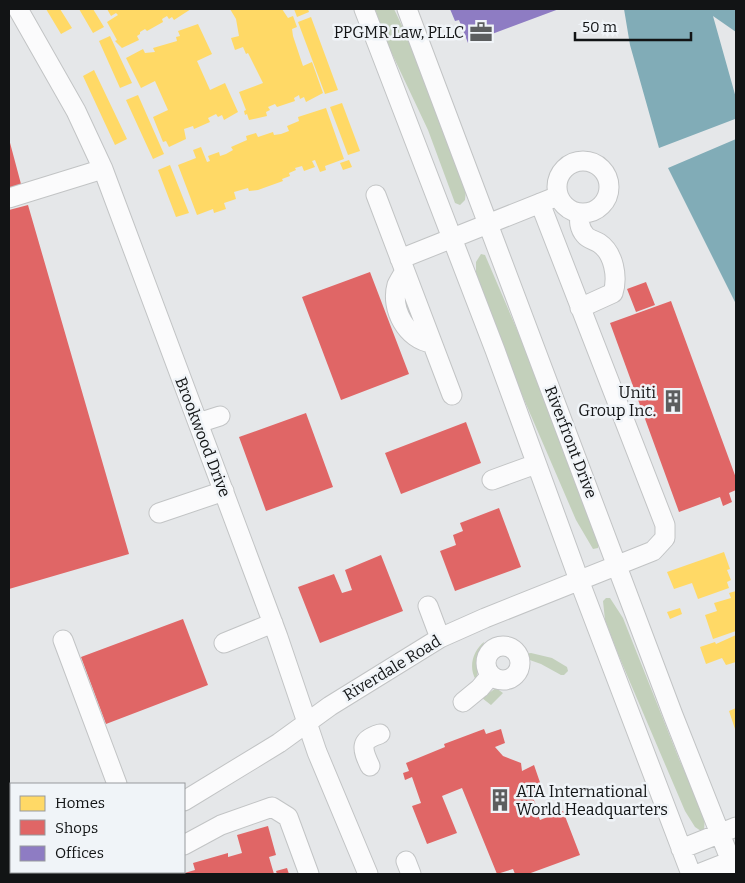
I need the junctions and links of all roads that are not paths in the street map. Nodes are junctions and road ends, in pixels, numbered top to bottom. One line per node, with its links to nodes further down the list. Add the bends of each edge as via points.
1 (18, 9): 4 (street, Brookwood Drive, via 76,112)
2 (364, 9): 11 (street)
3 (407, 9): 10 (street, Riverfront Drive)
4 (102, 169): 7 (street); 16 (street, Brookwood Drive)
5 (376, 195): 12 (street)
6 (558, 196): 8 (street); 9 (street, via 569,209); 9 (street, via 558,179 568,165 584,161 600,167 608,182 606,198 594,210)
7 (9, 198)
8 (540, 203): 10 (street); 13 (street, Riverdale Road)
9 (580, 213): 13 (street, via 579,226 586,237 599,243 611,256 616,285 613,293)
10 (488, 223): 11 (street); 21 (street, Riverfront Drive)
11 (451, 239): 12 (street); 17 (street)
12 (402, 265): 14 (street)
13 (580, 308): 21 (street, Riverdale Road, via 665,526 665,538 653,552)
14 (452, 395)
15 (220, 416): 16 (street)
16 (198, 423): 19 (street, Brookwood Drive)
17 (536, 464): 18 (street); 22 (street)
18 (492, 480)
19 (224, 491): 20 (street); 25 (street, Brookwood Drive)
20 (159, 513)
21 (617, 566): 22 (street, Riverdale Road); 37 (street, Riverfront Drive)
22 (579, 580): 24 (street, Riverdale Road); 39 (street)
23 (428, 606): 26 (street)
24 (485, 618): 26 (street, Riverdale Road); 29 (street)
25 (273, 623): 28 (street); 32 (street, Brookwood Drive)
26 (440, 638): 32 (street, Riverdale Road)
27 (63, 640): 35 (street)
28 (224, 643)
29 (496, 647): 30 (street, via 486,660); 30 (street, via 513,649 519,658 518,669 506,680)
30 (491, 675): 31 (street)
31 (463, 702)
32 (307, 723): 36 (street, Riverdale Road, via 219,782); 42 (street, Brookwood Drive)
33 (380, 734): 34 (street, via 368,737 364,743 363,752)
34 (370, 766)
35 (117, 783)
36 (185, 800)
37 (728, 830): 39 (street); 40 (street, Riverfront Drive)
38 (185, 844): 41 (street, via 221,825 272,808 288,817)
39 (681, 848): 43 (street)
40 (734, 865): 44 (street)
41 (309, 874)
42 (368, 874)
43 (691, 874)
44 (698, 874)

